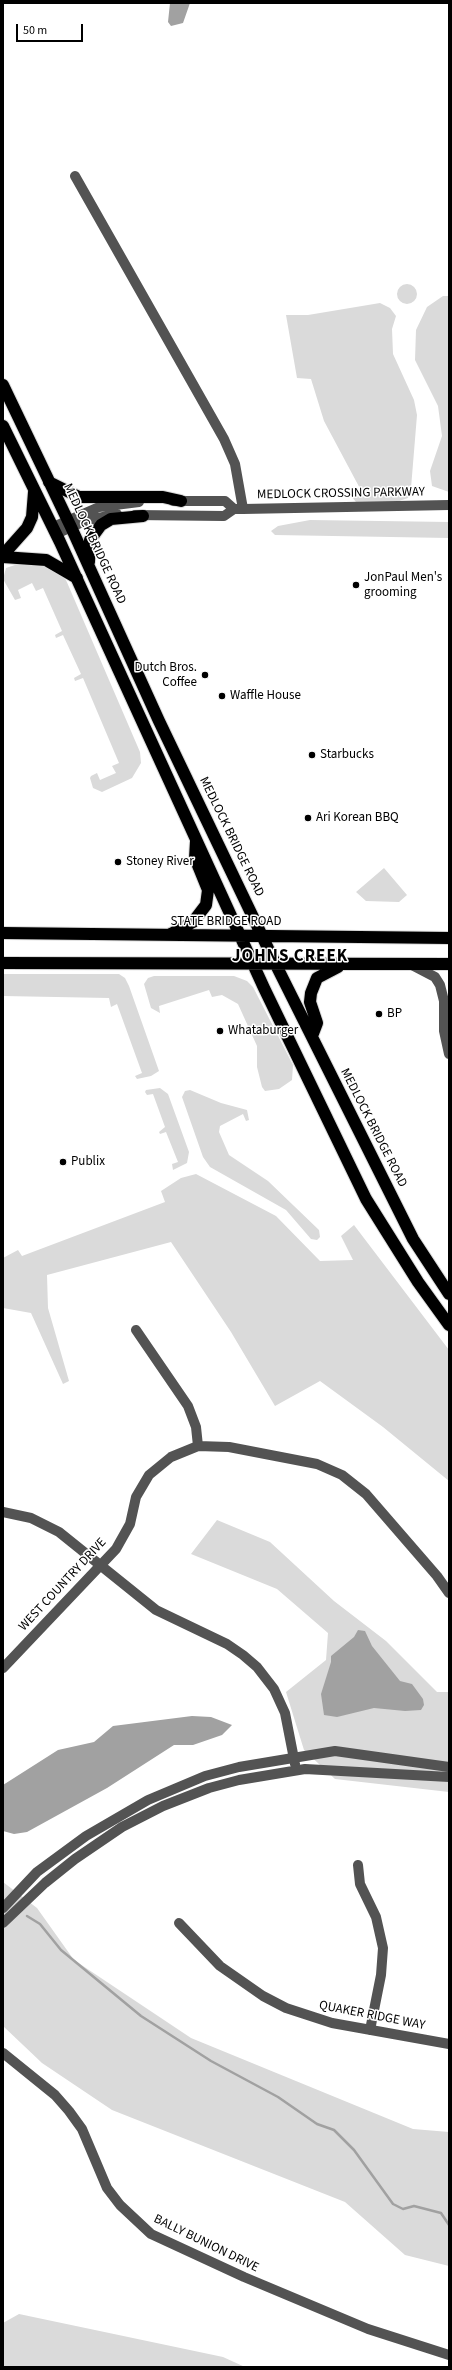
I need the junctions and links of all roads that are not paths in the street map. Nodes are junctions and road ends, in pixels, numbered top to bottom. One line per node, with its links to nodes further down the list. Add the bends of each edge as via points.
1 (75, 176): 8 (street, via 224,439 235,464)
2 (3, 385): 4 (highway, MEDLOCK BRIDGE ROAD)
3 (3, 426): 5 (highway)
4 (50, 482): 6 (highway, via 79,497 163,497); 10 (highway, MEDLOCK BRIDGE ROAD)
5 (34, 489): 11 (highway); 12 (highway, via 32,517 22,535)
6 (181, 501): 8 (street, MEDLOCK CROSSING PARKWAY, via 225,502); 10 (street, MEDLOCK CROSSING PARKWAY, via 114,504 99,508)
7 (449, 505): 8 (street, MEDLOCK CROSSING PARKWAY)
8 (239, 509): 9 (street, MEDLOCK CROSSING PARKWAY, via 224,516)
9 (143, 516): 10 (street, MEDLOCK CROSSING PARKWAY, via 112,515); 13 (highway, via 111,519 101,525 90,540)
10 (70, 524): 11 (street, MEDLOCK CROSSING PARKWAY); 13 (highway, MEDLOCK BRIDGE ROAD)
11 (54, 530): 14 (highway)
12 (3, 556): 14 (highway, via 46,560)
13 (90, 568): 19 (highway, MEDLOCK BRIDGE ROAD, via 159,721)
14 (76, 578): 15 (highway)
15 (196, 838): 17 (highway, via 194,858 208,890 206,905 193,922); 18 (highway)
16 (3, 933): 17 (highway, STATE BRIDGE ROAD)
17 (168, 935): 18 (highway, STATE BRIDGE ROAD)
18 (240, 936): 19 (highway, STATE BRIDGE ROAD); 24 (highway)
19 (263, 936): 20 (highway, STATE BRIDGE ROAD); 25 (highway, MEDLOCK BRIDGE ROAD)
20 (449, 938)
21 (3, 963): 24 (highway)
22 (412, 964): 23 (highway); 26 (highway); 28 (street, via 435,977)
23 (449, 964)
24 (253, 965): 25 (highway); 32 (highway, via 366,1199 418,1282)
25 (276, 965): 26 (highway); 29 (highway, MEDLOCK BRIDGE ROAD)
26 (341, 965): 29 (highway, via 322,974 314,985 310,1002 317,1023)
27 (449, 986): 28 (street)
28 (444, 1001): 30 (street, via 444,1031)
29 (312, 1036): 31 (highway, MEDLOCK BRIDGE ROAD, via 413,1239)
30 (449, 1054)
31 (449, 1294)
32 (449, 1325)
33 (136, 1330): 34 (street, via 188,1406 196,1427)
34 (198, 1446): 36 (street, WEST COUNTRY DRIVE, via 171,1456 149,1475 136,1497 124,1537); 37 (street, WEST COUNTRY DRIVE, via 229,1447 317,1464 342,1475 366,1494)
35 (3, 1512): 36 (street, via 44,1523)
36 (101, 1566): 38 (street, WEST COUNTRY DRIVE); 39 (street, via 156,1610 227,1644 256,1667 274,1689 285,1713)
37 (449, 1593)
38 (3, 1668)
39 (293, 1758): 40 (street, via 335,1751); 41 (street); 44 (street, via 205,1776 148,1800 58,1854)
40 (449, 1767)
41 (296, 1770): 42 (street, via 342,1770); 46 (street, via 208,1788 163,1806 122,1827 45,1883)
42 (449, 1777)
43 (358, 1865): 47 (street, via 360,1884 376,1917 383,1948 381,1975)
44 (3, 1908)
45 (179, 1922): 47 (street, QUAKER RIDGE WAY, via 220,1966 263,1996 310,2017)
46 (3, 1923)
47 (370, 2030): 48 (street, QUAKER RIDGE WAY)
48 (449, 2044)
49 (3, 2053): 50 (street, BALLY BUNION DRIVE, via 55,2095 69,2111 82,2129 107,2188 120,2205 151,2234 244,2277 368,2329)
50 (449, 2355)

